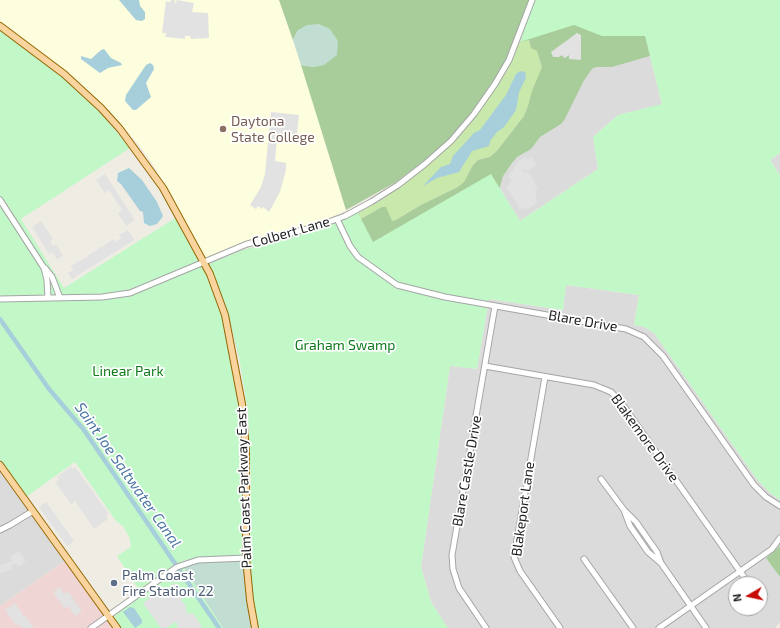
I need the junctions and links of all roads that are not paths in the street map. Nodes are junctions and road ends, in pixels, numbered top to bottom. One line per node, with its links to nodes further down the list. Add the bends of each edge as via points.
1 (532, 0): 4 (street, Colbert Lane, via 509,60 487,97 466,124 434,156 398,185)
2 (0, 26): 5 (main road, Palm Coast Parkway East, via 64,74 112,118 156,178)
3 (0, 200): 6 (street)
4 (337, 219): 5 (street, Colbert Lane, via 252,243); 10 (street, Blare Drive, via 358,257 392,282 426,293)
5 (205, 263): 9 (street, Colbert Lane, via 130,293); 19 (main road, Palm Coast Parkway East, via 225,315 242,404 247,464)
6 (44, 268): 8 (street); 9 (street, via 52,277)
7 (0, 298): 8 (street, Colbert Lane)
8 (48, 298): 9 (street, Colbert Lane)
9 (60, 298)
10 (495, 306): 11 (street, Blare Castle Drive); 15 (street, Blare Drive, via 626,329 644,337 663,356 754,485)
11 (485, 366): 12 (street, Blakemore Drive); 28 (street, Blare Castle Drive, via 452,562 459,588)
12 (545, 377): 21 (street, Blakemore Drive, via 598,386 614,394); 29 (street, Blakeport Lane, via 514,554 520,571)
13 (0, 465): 16 (main road)
14 (602, 479): 23 (street, via 636,522)
15 (780, 506)
16 (32, 511): 17 (street); 24 (main road)
17 (0, 530)
18 (780, 538): 21 (street, via 774,546)
19 (246, 558): 24 (street, via 198,560 179,567); 27 (main road, Palm Coast Parkway East)
20 (584, 559): 30 (street)
21 (739, 571): 22 (street, Blakemore Drive); 23 (street)
22 (743, 576)
23 (691, 605): 31 (street); 32 (street)
24 (108, 616): 25 (street); 26 (main road)
25 (91, 628)
26 (117, 628)
27 (255, 628)
28 (486, 628)
29 (560, 628)
30 (633, 628)
31 (659, 628)
32 (706, 628)

